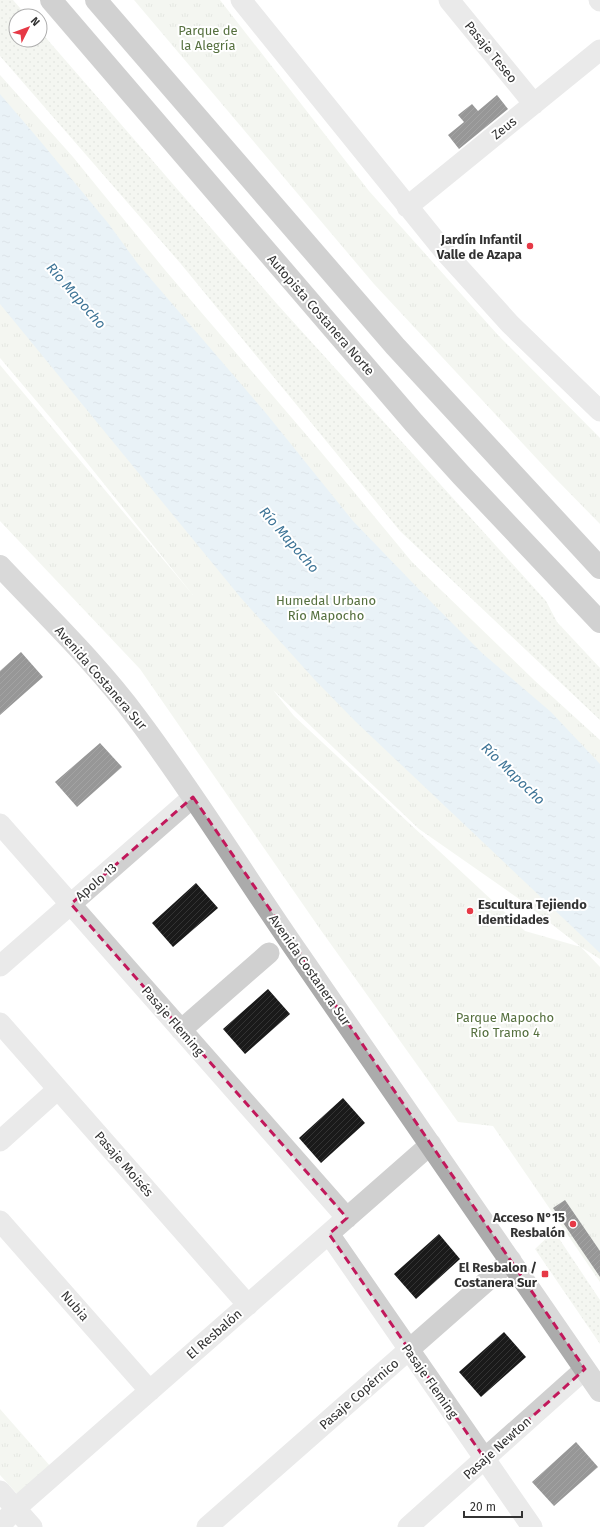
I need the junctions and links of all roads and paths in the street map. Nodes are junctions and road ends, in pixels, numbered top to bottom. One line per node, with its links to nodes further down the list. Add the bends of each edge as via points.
1 (50, 0): 11 (highway, Autopista Costanera Norte, via 420,429)
2 (96, 0): 10 (highway, via 395,346)
3 (241, 0): 7 (street)
4 (448, 0): 6 (street, Pasaje Teseo)
5 (600, 50): 6 (street, Zeus)
6 (534, 104): 7 (street, Zeus)
7 (407, 206): 8 (street, via 505,319)
8 (600, 411)
9 (0, 566): 12 (main road, Avenida Costanera Sur, via 108,682 137,718)
10 (600, 568)
11 (600, 622)
12 (193, 798): 14 (street, Apolo 13); 21 (main road, Avenida Costanera Sur)
13 (0, 824): 14 (street, Pasaje Fleming)
14 (70, 904): 16 (street, Apolo 13); 18 (street, Pasaje Fleming)
15 (269, 953): 18 (street)
16 (0, 966)
17 (0, 1023): 19 (street, Pasaje Moisés)
18 (181, 1030): 22 (street, Pasaje Fleming)
19 (58, 1089): 20 (street); 26 (street, Pasaje Moisés)
20 (0, 1140)
21 (431, 1144): 22 (street, El Resbalón); 25 (main road, Avenida Costanera Sur)
22 (347, 1218): 24 (street, El Resbalón)
23 (0, 1221): 29 (street, Nubia)
24 (329, 1234): 26 (street, El Resbalón); 27 (street, Pasaje Fleming)
25 (511, 1260): 27 (street, Pasaje Copérnico); 28 (main road, Avenida Costanera Sur)
26 (248, 1305): 29 (street, El Resbalón)
27 (408, 1350): 31 (street, Pasaje Fleming); 36 (street, Pasaje Copérnico)
28 (585, 1369): 30 (main road, Avenida Costanera Sur); 31 (street, Pasaje Newton)
29 (150, 1391): 33 (street, El Resbalón)
30 (600, 1391)
31 (485, 1459): 37 (street, Pasaje Newton); 38 (street, Pasaje Fleming)
32 (0, 1491): 33 (street)
33 (16, 1508): 34 (street, El Resbalón); 35 (street)
34 (0, 1526)
35 (32, 1527)
36 (206, 1527)
37 (408, 1527)
38 (532, 1527)

